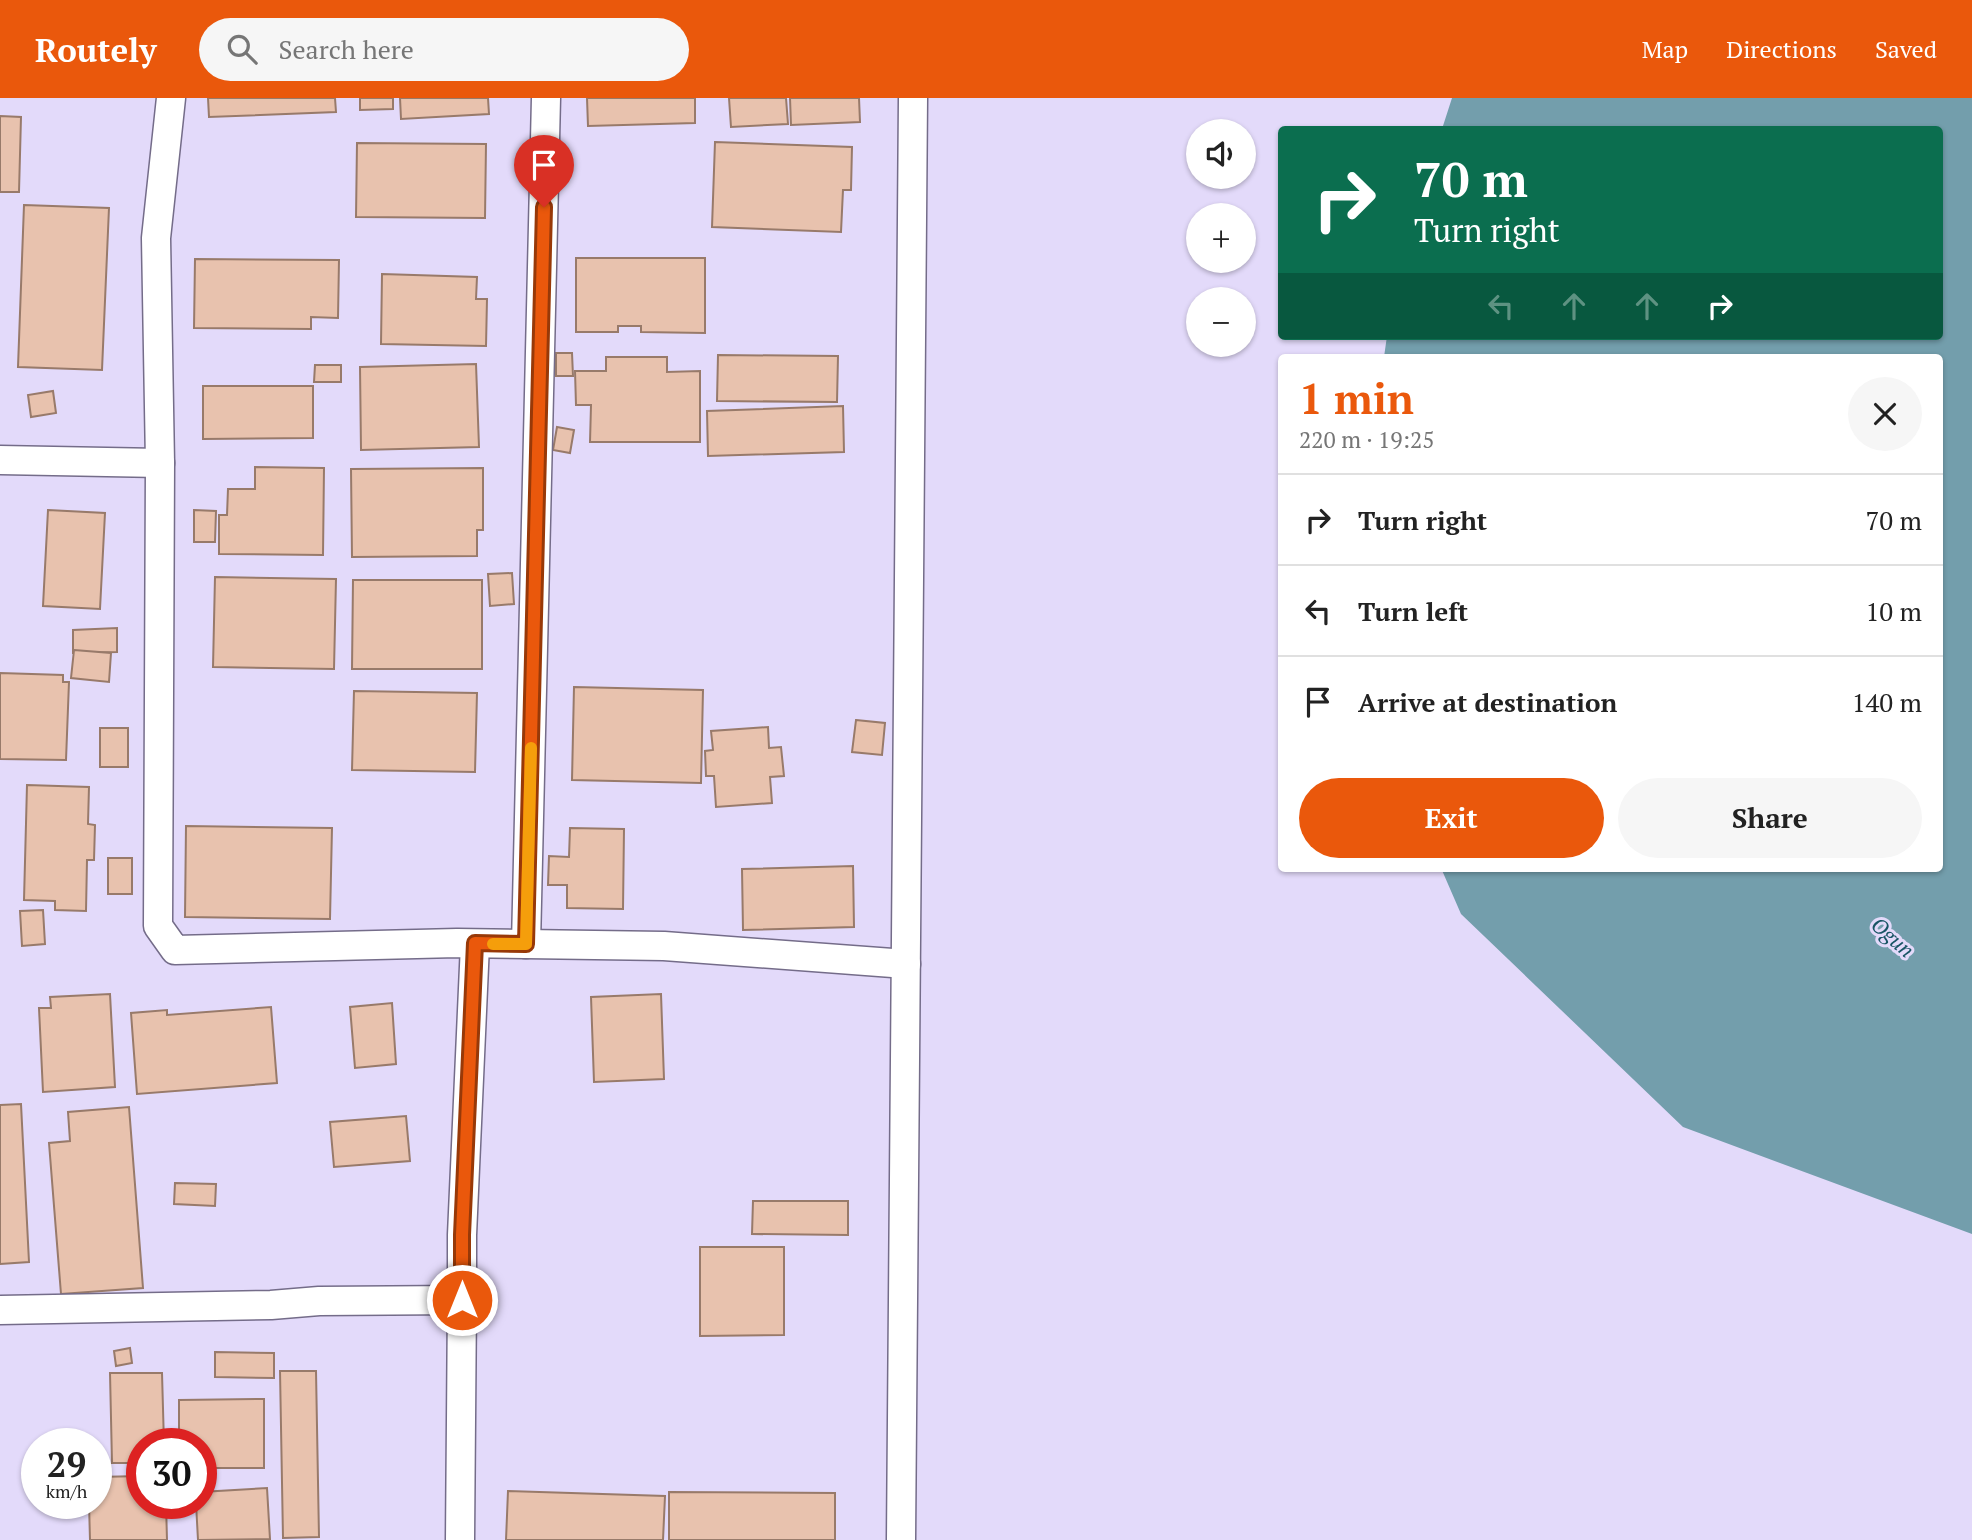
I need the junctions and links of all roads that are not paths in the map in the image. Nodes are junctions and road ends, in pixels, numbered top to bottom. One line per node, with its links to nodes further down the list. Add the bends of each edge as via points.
1 (171, 98): 5 (street, via 156,238)
2 (546, 98): 7 (street)
3 (913, 98): 8 (street)
4 (0, 460): 5 (street)
5 (160, 463): 6 (street, via 158,926 164,938 174,950)
6 (475, 943): 7 (street); 9 (street)
7 (526, 944): 8 (street, via 664,946)
8 (906, 964): 12 (street)
9 (462, 1300): 10 (street); 11 (street)
10 (0, 1310)
11 (460, 1540)
12 (901, 1540)

